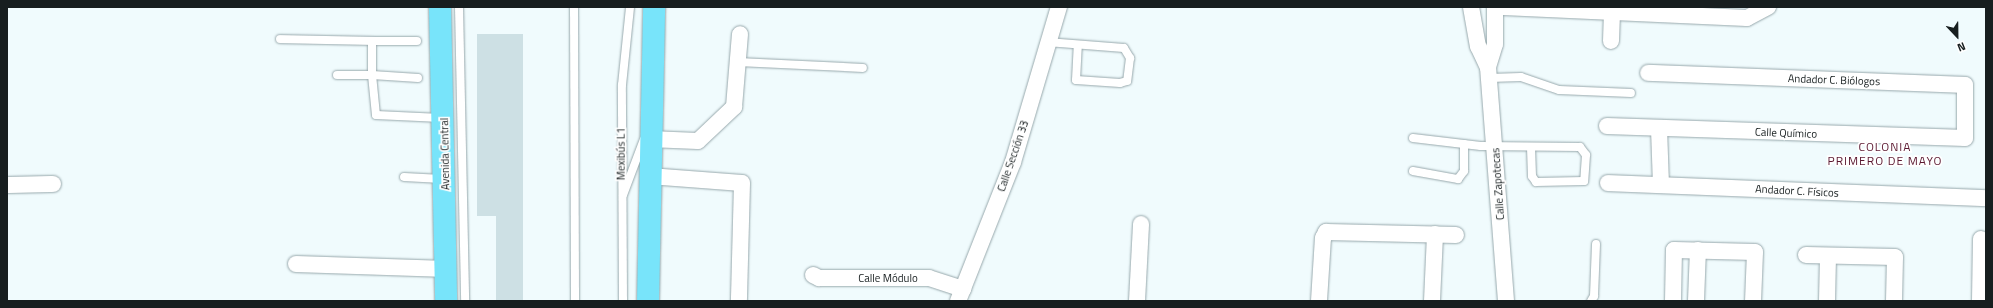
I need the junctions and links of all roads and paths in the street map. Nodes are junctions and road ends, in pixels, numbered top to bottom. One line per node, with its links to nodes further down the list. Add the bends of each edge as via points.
1 (440, 7): 28 (highway, Avenida Central)
2 (459, 7): 61 (lane)
3 (574, 7): 62 (lane)
4 (630, 7): 46 (lane, Mexibús L1, via 622,85)
5 (654, 7): 31 (highway)
6 (1059, 7): 18 (street, Calle Sección 33)
7 (1471, 7): 22 (street, Calle Zapotecas, via 1478,46)
8 (1495, 7): 22 (street, Calle Zapotecas, via 1495,44)
9 (1503, 7): 11 (street)
10 (1768, 7): 12 (street, via 1747,18)
11 (1612, 10): 12 (street); 17 (street)
12 (1683, 12)
13 (740, 34): 20 (street)
14 (280, 38): 15 (lane)
15 (372, 41): 16 (lane); 25 (lane)
16 (417, 41)
17 (1611, 41)
18 (1048, 42): 19 (lane); 59 (street, Calle Sección 33, via 1012,162)
19 (1078, 46): 19 (lane, via 1127,50 1130,58 1127,81 1120,84 1076,80)
20 (738, 62): 21 (lane); 31 (street, via 734,107 698,141)
21 (863, 68)
22 (1488, 72): 27 (lane, via 1521,77 1559,90); 35 (street, Calle Zapotecas)
23 (1648, 74): 33 (street, Andador C. Biólogos, via 1965,84)
24 (337, 75): 25 (lane)
25 (372, 76): 26 (lane); 28 (lane, via 374,110 378,117)
26 (418, 78)
27 (1631, 93)
28 (444, 118): 40 (highway, Avenida Central)
29 (1607, 126): 30 (street, Calle Químico)
30 (1659, 128): 33 (street, Calle Químico); 43 (street)
31 (650, 132): 38 (highway); 46 (lane)
32 (1413, 138): 34 (lane)
33 (1965, 138)
34 (1464, 144): 35 (lane); 37 (lane, via 1464,171 1458,179)
35 (1496, 147): 36 (lane); 69 (street, Calle Zapotecas)
36 (1532, 147): 36 (lane, via 1582,148 1586,155 1584,181 1536,182 1532,176)
37 (1413, 171)
38 (649, 176): 64 (highway); 65 (street, via 742,183)
39 (404, 177): 40 (lane)
40 (445, 179): 57 (highway, Avenida Central)
41 (1608, 183): 43 (street, Andador C. Físicos)
42 (54, 184): 44 (street)
43 (1661, 184): 45 (street, Andador C. Físicos)
44 (7, 185)
45 (1986, 198)
46 (621, 200): 63 (lane, Mexibús L1)
47 (1141, 224): 66 (street)
48 (1435, 234): 49 (street); 67 (street, via 1326,232 1322,238); 68 (street)
49 (1456, 234)
50 (1981, 239): 56 (street)
51 (1596, 244): 70 (lane, via 1594,296)
52 (1698, 250): 71 (street, via 1674,250); 72 (street); 73 (street, via 1755,252)
53 (1806, 255): 54 (street)
54 (1828, 256): 74 (street); 75 (street, via 1895,257)
55 (296, 264): 57 (street)
56 (1983, 268): 76 (street)
57 (447, 269): 60 (highway, Avenida Central)
58 (813, 275): 59 (street, Calle Módulo, via 819,278 928,278)
59 (961, 295)
60 (446, 301)
61 (465, 301)
62 (575, 301)
63 (623, 301)
64 (648, 301)
65 (740, 301)
66 (1137, 301)
67 (1319, 301)
68 (1432, 301)
69 (1506, 301)
70 (1591, 301)
71 (1673, 301)
72 (1696, 301)
73 (1753, 301)
74 (1827, 301)
75 (1894, 301)
76 (1980, 301)

